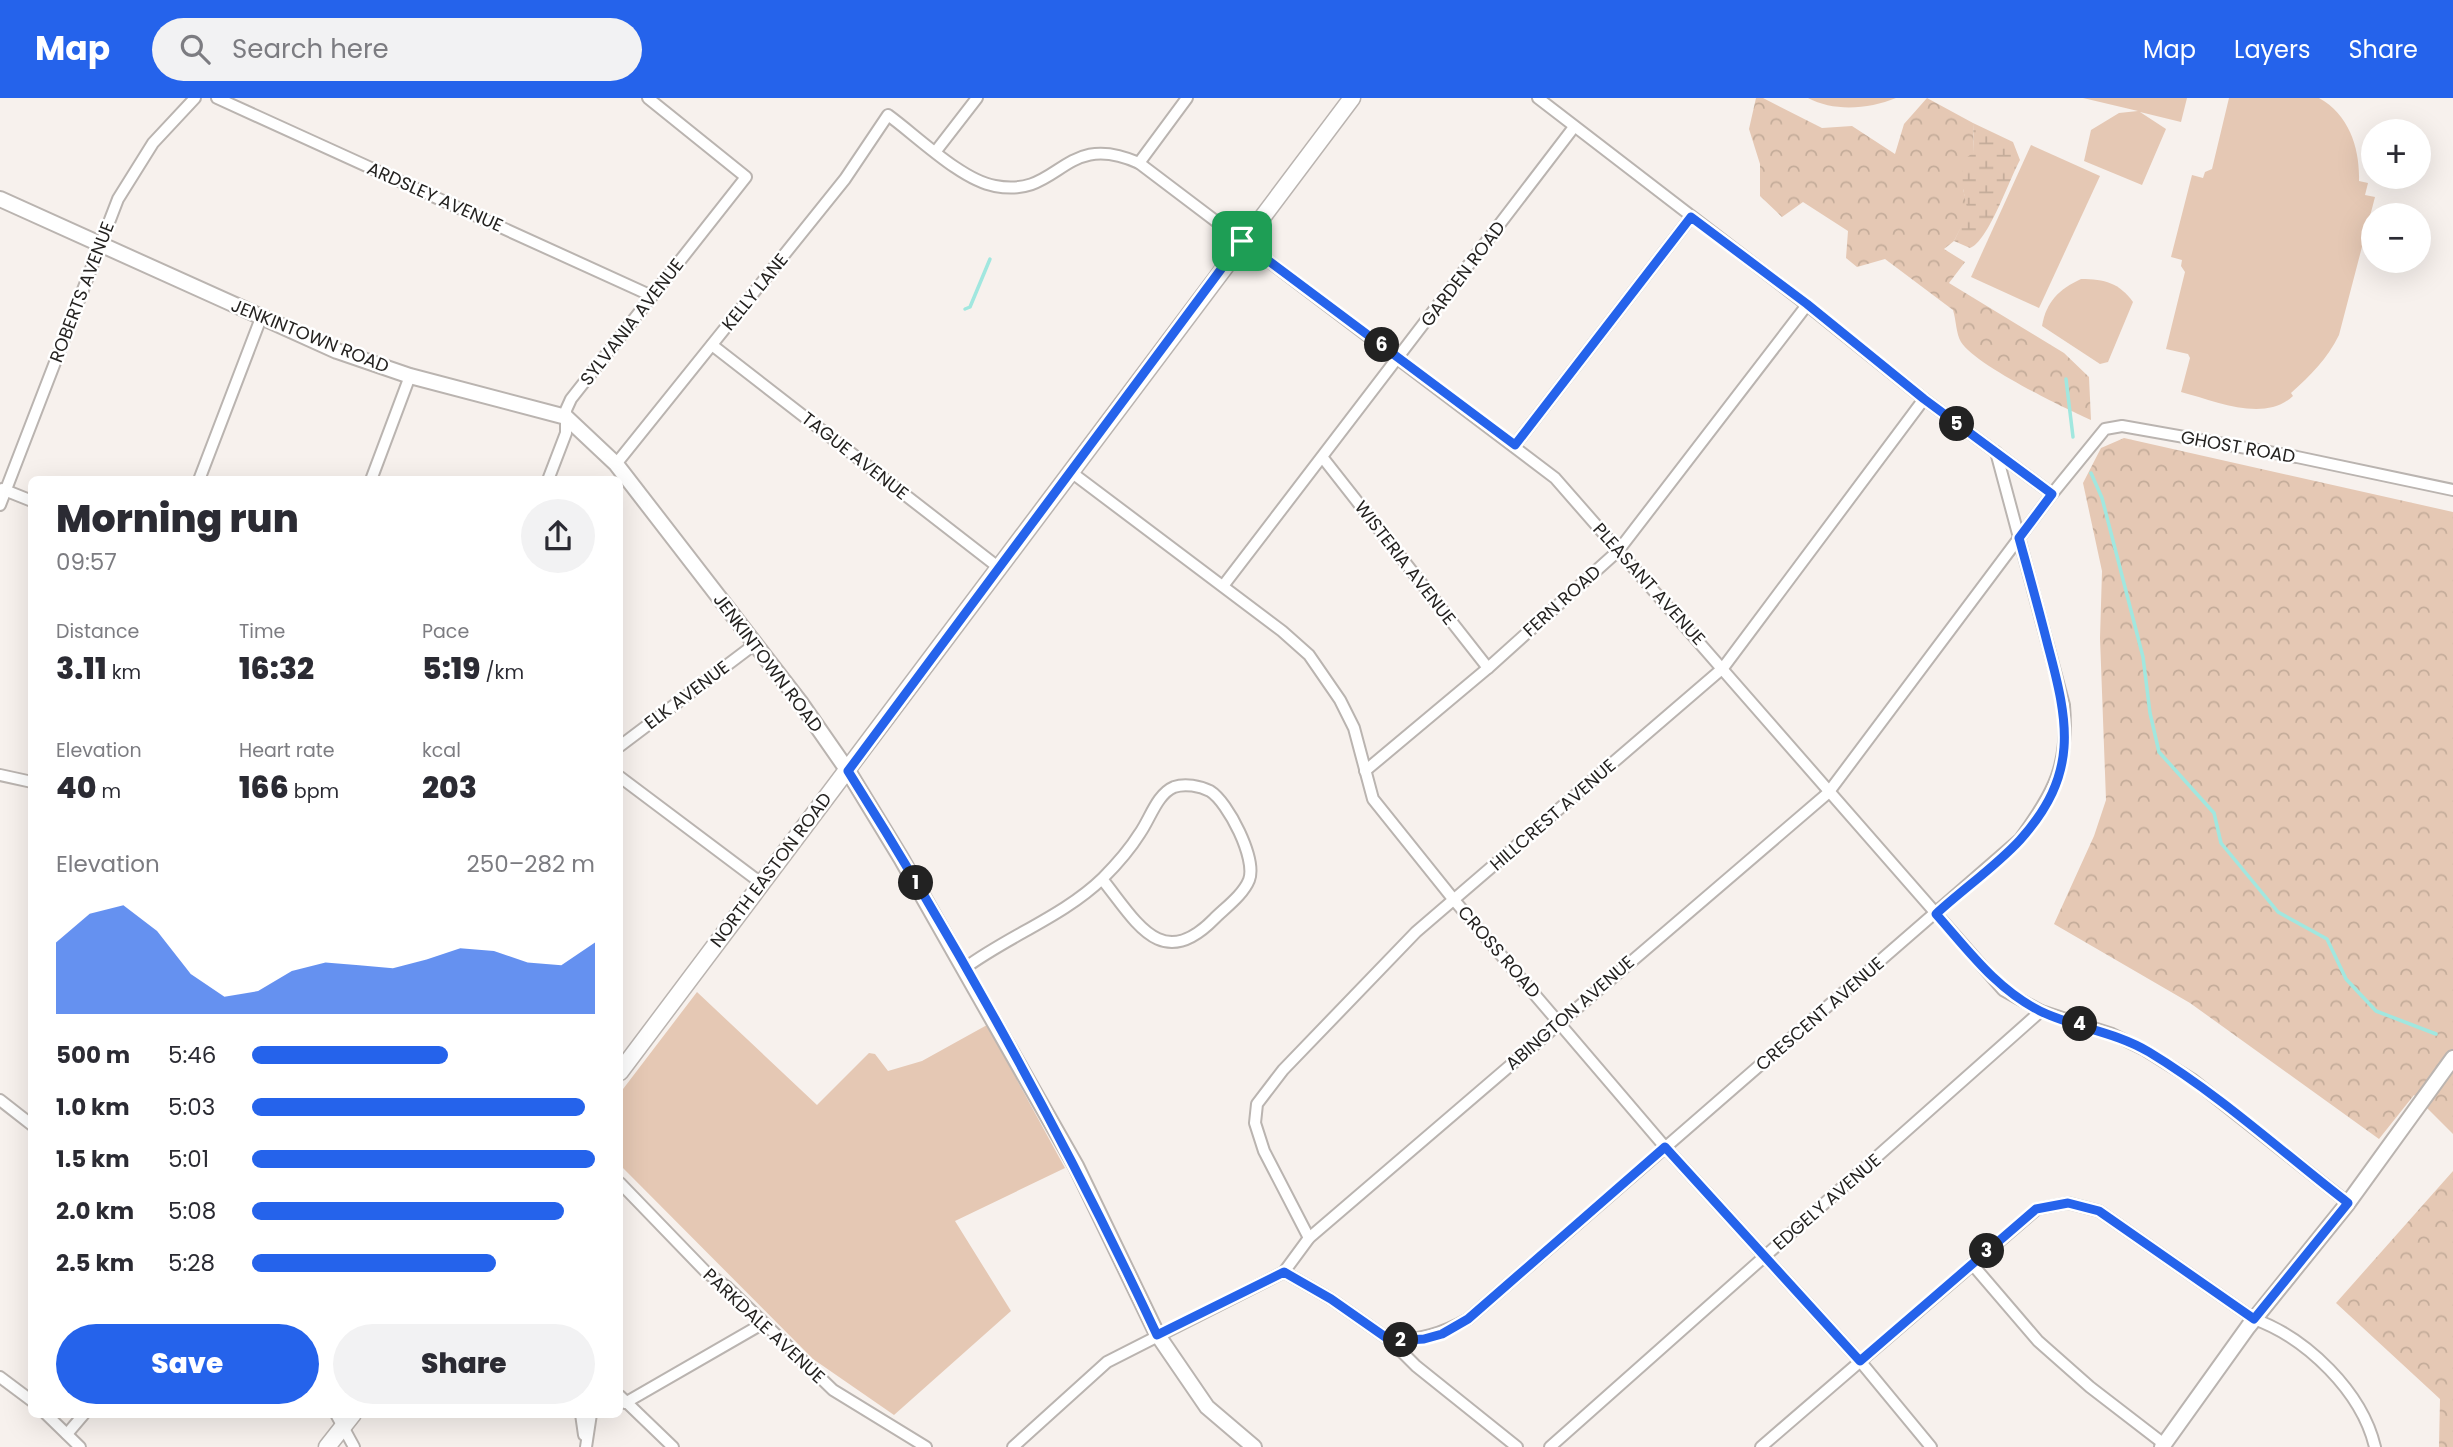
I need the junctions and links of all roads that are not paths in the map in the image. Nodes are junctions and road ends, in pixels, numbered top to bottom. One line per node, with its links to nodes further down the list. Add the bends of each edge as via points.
1 (195, 98): 15 (street, ROBERTS AVENUE, via 133,172)
2 (217, 98): 16 (street, ARDSLEY AVENUE)
3 (649, 98): 16 (street, SYLVANIA AVENUE, via 746,177)
4 (977, 98): 10 (street)
5 (1187, 98): 11 (street)
6 (1352, 98): 14 (main road, NORTH EASTON ROAD)
7 (1538, 98): 9 (street)
8 (888, 115): 10 (street, PLEASANT AVENUE); 19 (street, KELLY LANE, via 845,179)
9 (1574, 127): 13 (street); 20 (street, GARDEN ROAD)
10 (936, 151): 11 (street, PLEASANT AVENUE, via 968,175 995,186 1036,183 1088,153 1111,152)
11 (1139, 163): 14 (street, PLEASANT AVENUE)
12 (0, 199): 15 (street, JENKINTOWN ROAD)
13 (1691, 217): 17 (street); 24 (street)
14 (1242, 241): 20 (street, PLEASANT AVENUE); 28 (main road, NORTH EASTON ROAD)
15 (100, 243): 18 (street, JENKINTOWN ROAD); 32 (street, ROBERTS AVENUE)
16 (652, 296): 23 (street, SYLVANIA AVENUE, via 571,399)
17 (1807, 304): 22 (street); 38 (street, FERN ROAD)
18 (261, 318): 21 (street, JENKINTOWN ROAD); 29 (street)
19 (712, 345): 27 (street, KELLY LANE); 39 (street, TAGUE AVENUE)
20 (1399, 358): 24 (street, PLEASANT AVENUE); 26 (street, GARDEN ROAD)
21 (411, 376): 23 (street, JENKINTOWN ROAD); 30 (street)
22 (1924, 399): 25 (street); 43 (street, HILLCREST AVENUE)
23 (566, 417): 27 (street, JENKINTOWN ROAD); 31 (street, SYLVANIA AVENUE, via 566,433)
24 (1515, 445): 38 (street, PLEASANT AVENUE, via 1555,478)
25 (1996, 452): 34 (street); 37 (street, CRESCENT AVENUE)
26 (1323, 458): 40 (street, GARDEN ROAD); 42 (street, WISTERIA AVENUE)
27 (616, 464): 41 (street, JENKINTOWN ROAD)
28 (1071, 472): 39 (main road, NORTH EASTON ROAD); 40 (street, CROSS ROAD)
29 (201, 476)
30 (373, 476)
31 (550, 476)
32 (3, 489): 35 (street); 36 (street, ROBERTS AVENUE)
33 (2453, 490): 34 (street, GHOST ROAD, via 2122,426 2099,433)
34 (2052, 494): 37 (street, ABINGTON AVENUE)
35 (28, 499)
36 (0, 505)
37 (2019, 538): 50 (street, ABINGTON AVENUE); 54 (street, CRESCENT AVENUE, via 2064,705 2063,765 2051,796 2020,839)
38 (1618, 551): 42 (street, FERN ROAD); 43 (street, PLEASANT AVENUE)
39 (998, 567): 45 (main road, NORTH EASTON ROAD)
40 (1223, 586): 46 (street, CROSS ROAD, via 1309,654 1354,728)
41 (755, 644): 44 (street, ELK AVENUE); 45 (street, JENKINTOWN ROAD)
42 (1488, 668): 46 (street, FERN ROAD)
43 (1723, 668): 50 (street, PLEASANT AVENUE); 53 (street, HILLCREST AVENUE)
44 (623, 744)
45 (848, 771): 52 (main road, NORTH EASTON ROAD); 55 (street, JENKINTOWN ROAD)
46 (1365, 771): 53 (street, CROSS ROAD, via 1373,799)
47 (0, 775): 49 (street)
48 (623, 779): 52 (street)
49 (28, 781)
50 (1828, 793): 54 (street, PLEASANT AVENUE); 57 (street, ABINGTON AVENUE)
51 (1102, 879): 51 (street, via 1163,795 1174,787 1197,786 1212,792 1244,841 1251,861 1250,879 1243,890 1198,936 1176,944 1152,937); 55 (street)
52 (761, 883): 59 (main road, NORTH EASTON ROAD)
53 (1454, 900): 57 (street, CROSS ROAD); 65 (street, HILLCREST AVENUE, via 1407,941 1283,1070 1257,1104 1255,1123 1264,1151)
54 (1936, 914): 56 (street, PLEASANT AVENUE, via 2003,990); 62 (street, CRESCENT AVENUE)
55 (965, 968): 71 (street, JENKINTOWN ROAD, via 1076,1166)
56 (2041, 1012): 64 (street, PLEASANT AVENUE, via 2146,1050 2193,1080); 66 (street, EDGELY AVENUE)
57 (1559, 1022): 62 (street, CROSS ROAD); 65 (street, ABINGTON AVENUE)
58 (2453, 1058): 64 (street)
59 (623, 1068)
60 (0, 1100): 61 (street)
61 (28, 1122)
62 (1665, 1147): 66 (street, CROSS ROAD); 72 (street, CRESCENT AVENUE, via 1468,1319 1442,1334)
63 (623, 1186): 70 (street, PARKDALE AVENUE)
64 (2348, 1203): 69 (street)
65 (1309, 1238): 68 (street, ABINGTON AVENUE)
66 (1764, 1258): 73 (street, CROSS ROAD); 94 (street, EDGELY AVENUE)
67 (1972, 1264): 69 (street, via 2036,1209 2068,1203 2099,1211); 73 (street); 84 (street, via 2038,1341)
68 (1284, 1272): 71 (street, ABINGTON AVENUE); 72 (street)
69 (2254, 1319): 84 (street); 97 (street, via 2270,1325 2346,1386)
70 (762, 1324): 76 (street); 90 (street, PARKDALE AVENUE, via 834,1390)
71 (1157, 1335): 91 (street, ABINGTON AVENUE, via 1107,1362); 92 (street, JENKINTOWN ROAD, via 1207,1407)
72 (1391, 1341): 93 (street)
73 (1860, 1361): 95 (street); 96 (street, CROSS ROAD)
74 (0, 1377): 75 (street)
75 (28, 1398)
76 (623, 1399)
77 (623, 1402): 89 (street)
78 (50, 1418): 83 (street)
79 (81, 1418): 83 (street)
80 (344, 1418): 86 (main road); 87 (street)
81 (581, 1418): 88 (street)
82 (590, 1418): 88 (street)
83 (67, 1434): 85 (street)
84 (2163, 1445)
85 (80, 1447)
86 (327, 1447)
87 (354, 1447)
88 (585, 1447)
89 (673, 1447)
90 (926, 1447)
91 (1013, 1447)
92 (1254, 1447)
93 (1517, 1447)
94 (1550, 1447)
95 (1761, 1447)
96 (1931, 1447)
97 (2375, 1447)

